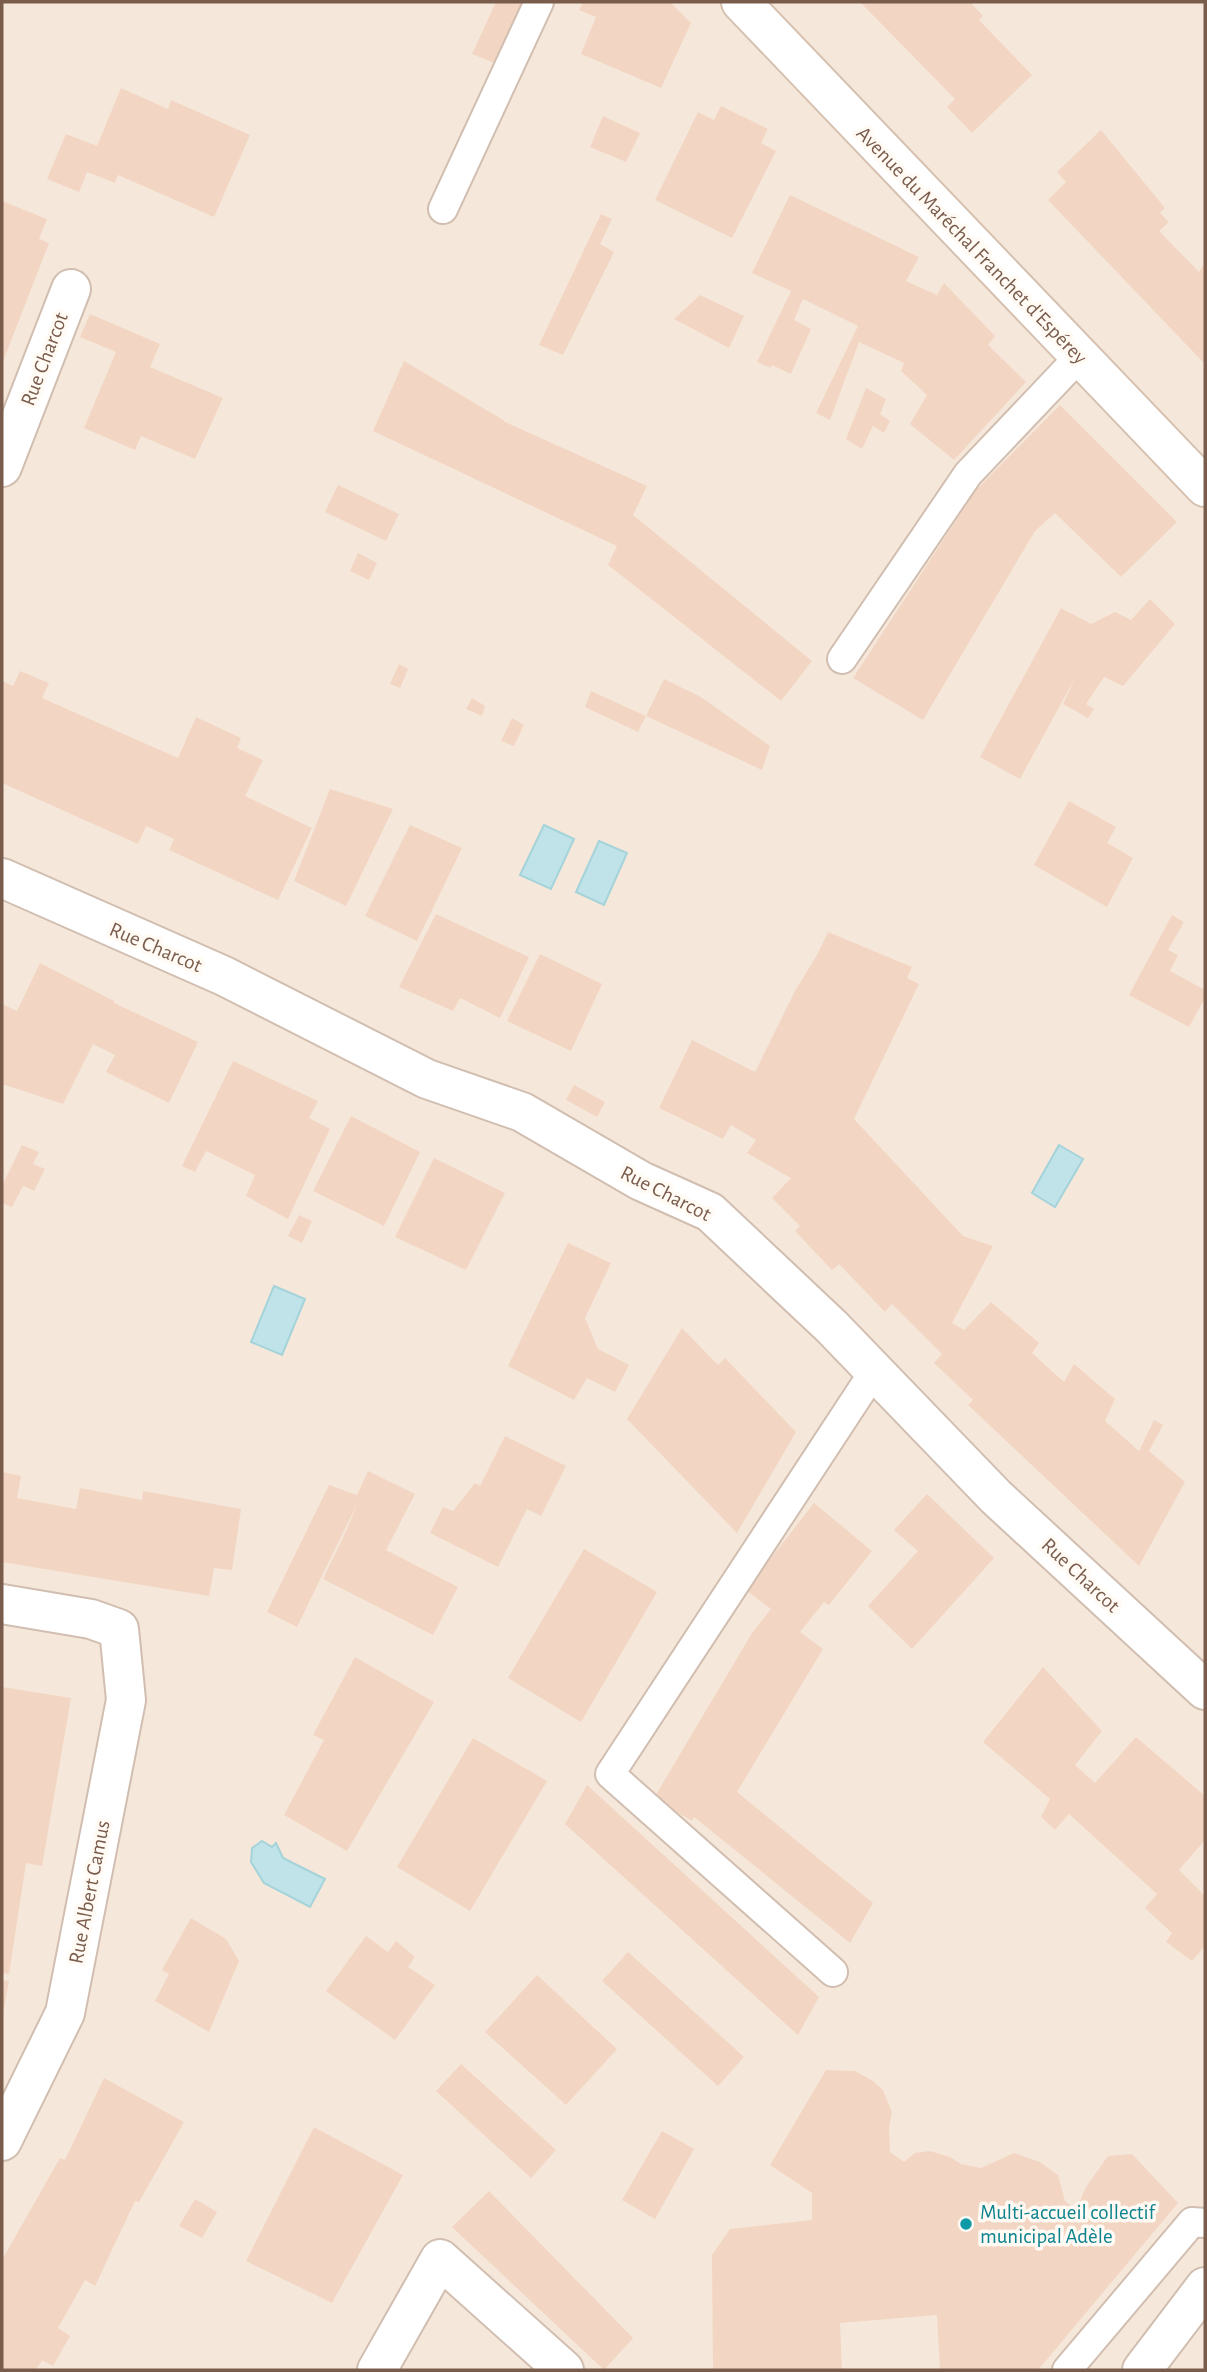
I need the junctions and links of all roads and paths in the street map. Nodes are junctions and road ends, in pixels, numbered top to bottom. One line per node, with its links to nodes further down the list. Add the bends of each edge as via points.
1 (539, 2): 3 (lane)
2 (741, 2): 5 (street, Avenue du Maréchal Franchet d'Espérey)
3 (443, 209)
4 (72, 289): 6 (street, Rue Charcot)
5 (1080, 357): 7 (street, Avenue du Maréchal Franchet d'Espérey); 8 (lane, via 968,474)
6 (2, 467)
7 (1205, 487)
8 (842, 659)
9 (2, 878): 10 (street, Rue Charcot, via 224,976 428,1079 522,1112 641,1181 710,1212)
10 (875, 1370): 12 (street, Rue Charcot, via 996,1497); 13 (lane, via 610,1774)
11 (2, 1604): 14 (street, Rue Albert Camus, via 91,1619 119,1629 126,1700 65,2013)
12 (1205, 1690)
13 (833, 1972)
14 (2, 2141)
15 (1205, 2223): 19 (lane, via 1192,2222)
16 (1205, 2287): 20 (street)
17 (377, 2370): 18 (street, via 440,2259)
18 (564, 2370)
19 (1067, 2370)
20 (1142, 2370)

